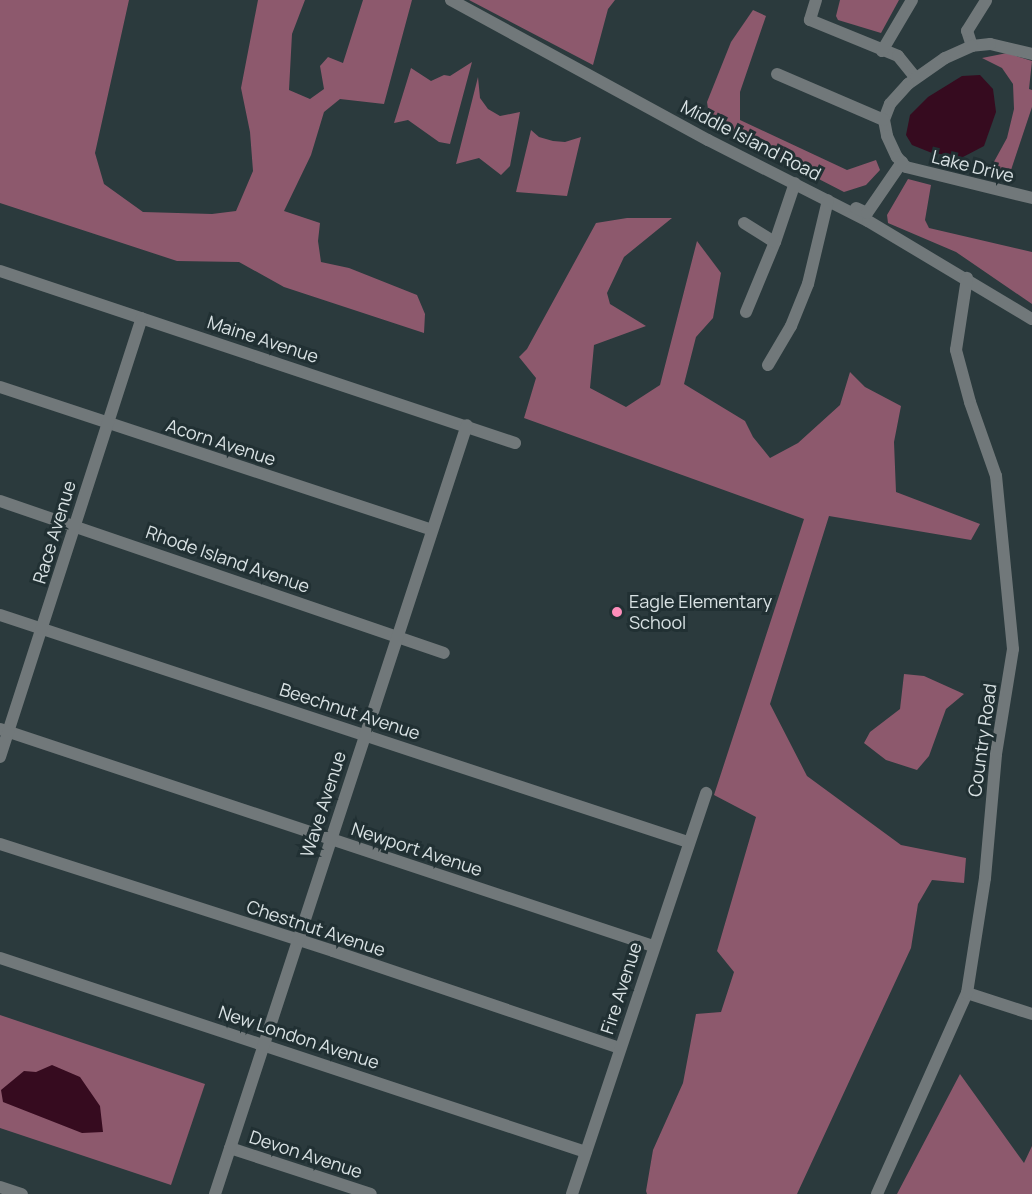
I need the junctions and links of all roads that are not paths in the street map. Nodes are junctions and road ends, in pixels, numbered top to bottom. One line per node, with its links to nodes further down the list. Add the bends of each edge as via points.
1 (451, 0): 12 (street, Middle Island Road)
2 (816, 0): 6 (street, via 810,20)
3 (912, 0): 6 (street)
4 (986, 0): 5 (street, via 967,31)
5 (972, 46): 7 (street, via 990,44); 9 (street)
6 (882, 51): 9 (street, via 898,56)
7 (1032, 54)
8 (777, 74): 10 (street)
9 (916, 78): 10 (street, via 890,104)
10 (884, 120): 11 (street, via 887,136)
11 (904, 164): 13 (street, Lake Drive); 14 (street, via 867,213 845,202); 16 (street, Lake Drive, via 878,212 879,222)
12 (795, 183): 14 (street, Middle Island Road); 17 (street)
13 (1032, 198)
14 (827, 199): 16 (street, Middle Island Road); 23 (street, via 808,284)
15 (744, 223): 17 (street)
16 (891, 234): 19 (street, Middle Island Road)
17 (775, 242): 20 (street)
18 (0, 272): 21 (street, Maine Avenue)
19 (967, 278): 22 (street, Middle Island Road); 45 (street, Country Road, via 956,350 996,476 1013,649)
20 (746, 312)
21 (142, 318): 25 (street, Race Avenue); 26 (street, Maine Avenue)
22 (1032, 319)
23 (768, 365)
24 (0, 387): 25 (street, Acorn Avenue)
25 (107, 423): 29 (street, Race Avenue); 30 (street, Acorn Avenue)
26 (467, 426): 27 (street, Maine Avenue); 30 (street, Wave Avenue)
27 (515, 443)
28 (0, 501): 29 (street, Rhode Island Avenue)
29 (74, 525): 32 (street, Race Avenue); 33 (street, Rhode Island Avenue)
30 (432, 530): 33 (street, Wave Avenue)
31 (0, 615): 32 (street, Beechnut Avenue)
32 (42, 629): 35 (street, Race Avenue); 36 (street, Beechnut Avenue)
33 (396, 635): 34 (street, Rhode Island Avenue); 36 (street, Wave Avenue)
34 (444, 653)
35 (4, 730): 37 (street, Race Avenue); 39 (street, Newport Avenue)
36 (365, 735): 39 (street, Wave Avenue); 40 (street, Beechnut Avenue)
37 (0, 757)
38 (706, 793): 40 (street, Fire Avenue)
39 (330, 839): 42 (street, Wave Avenue); 43 (street, Newport Avenue)
40 (688, 842): 43 (street, Fire Avenue)
41 (0, 844): 42 (street, Chestnut Avenue)
42 (296, 940): 47 (street, Wave Avenue); 48 (street, Chestnut Avenue)
43 (653, 946): 48 (street, Fire Avenue)
44 (0, 958): 47 (street, New London Avenue)
45 (967, 993): 46 (street); 56 (street, Country Road)
46 (1032, 1014)
47 (263, 1044): 49 (street, Wave Avenue); 50 (street, New London Avenue)
48 (620, 1048): 50 (street, Fire Avenue)
49 (230, 1148): 53 (street, Wave Avenue); 54 (street, Devon Avenue)
50 (586, 1152): 55 (street, Fire Avenue)
51 (0, 1187): 52 (street)
52 (22, 1194)
53 (215, 1194)
54 (370, 1194)
55 (572, 1194)
56 (877, 1194)

